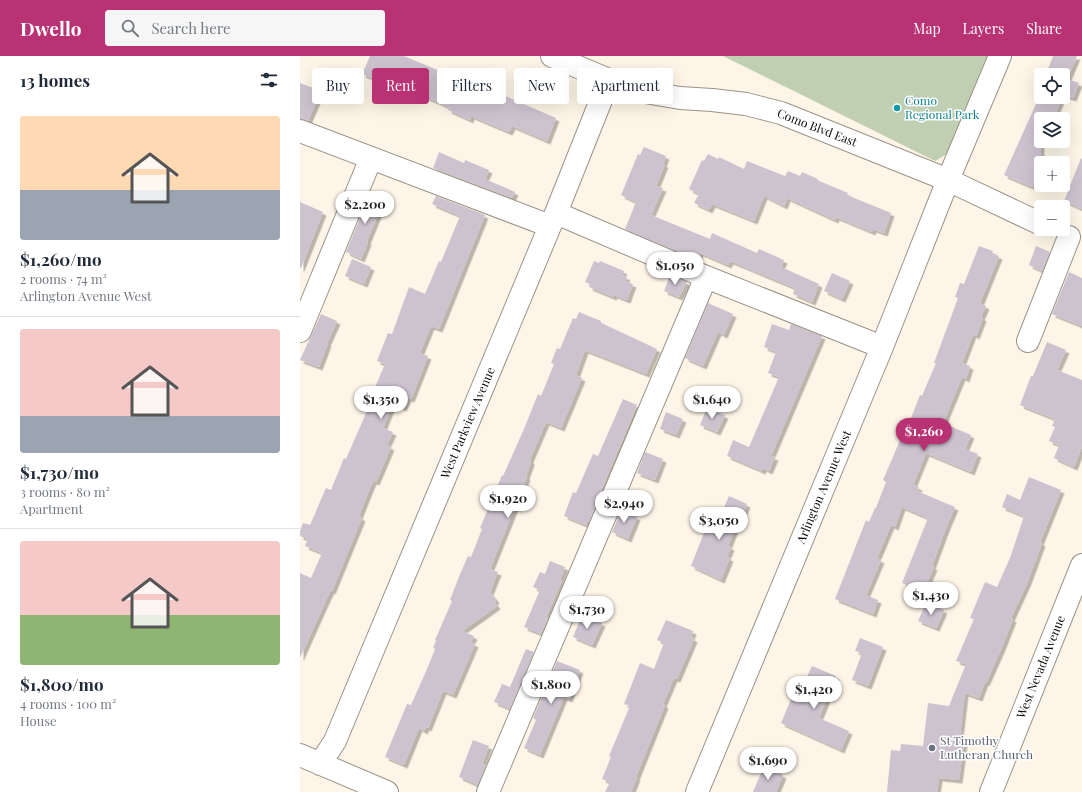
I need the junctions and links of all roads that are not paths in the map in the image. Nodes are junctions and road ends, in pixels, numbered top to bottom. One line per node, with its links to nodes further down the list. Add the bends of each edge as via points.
1 (552, 56): 3 (street, Como Blvd East)
2 (1000, 56): 8 (street)
3 (580, 68)
4 (673, 97): 8 (street, Como Blvd East, via 746,104 781,113)
5 (599, 104): 9 (street, West Parkview Avenue)
6 (300, 131): 7 (street)
7 (371, 158): 9 (street); 13 (street)
8 (948, 180): 10 (street, Como Blvd East); 15 (street, Arlington Avenue West)
9 (553, 220): 12 (street); 18 (street, West Parkview Avenue, via 335,741)
10 (1034, 221)
11 (1073, 238): 14 (street)
12 (706, 277): 15 (street); 20 (street)
13 (300, 331)
14 (1028, 341)
15 (882, 347): 21 (street, Arlington Avenue West)
16 (1082, 565): 22 (street, West Nevada Avenue)
17 (300, 755): 18 (street)
18 (320, 764): 19 (street)
19 (388, 792)
20 (488, 792)
21 (697, 792)
22 (990, 792)

